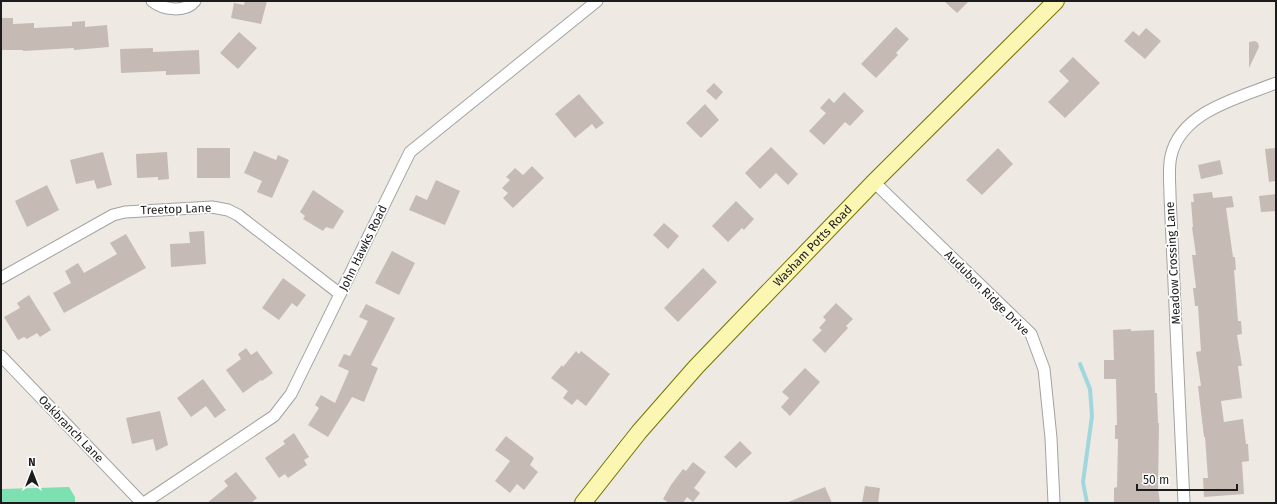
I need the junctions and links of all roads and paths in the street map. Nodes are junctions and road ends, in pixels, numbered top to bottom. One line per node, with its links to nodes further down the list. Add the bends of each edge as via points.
1 (152, 1): 2 (street, via 156,5 180,9)
2 (195, 1)
3 (597, 1): 8 (street, John Hawks Road, via 410,152)
4 (1056, 1): 6 (street, Washam Potts Road)
5 (1276, 83): 13 (street, Meadow Crossing Lane, via 1194,119 1176,142 1171,156 1170,196)
6 (874, 182): 11 (street, Washam Potts Road, via 696,367 639,432); 12 (street, Audubon Ridge Drive, via 1031,334 1044,368)
7 (1, 278): 8 (street, Treetop Lane, via 113,215 125,212 212,207 238,215)
8 (340, 294): 10 (street, John Hawks Road, via 291,394 274,416)
9 (1, 356): 10 (street, Oakbranch Lane)
10 (143, 503)
11 (583, 503)
12 (1054, 503)
13 (1184, 503)

